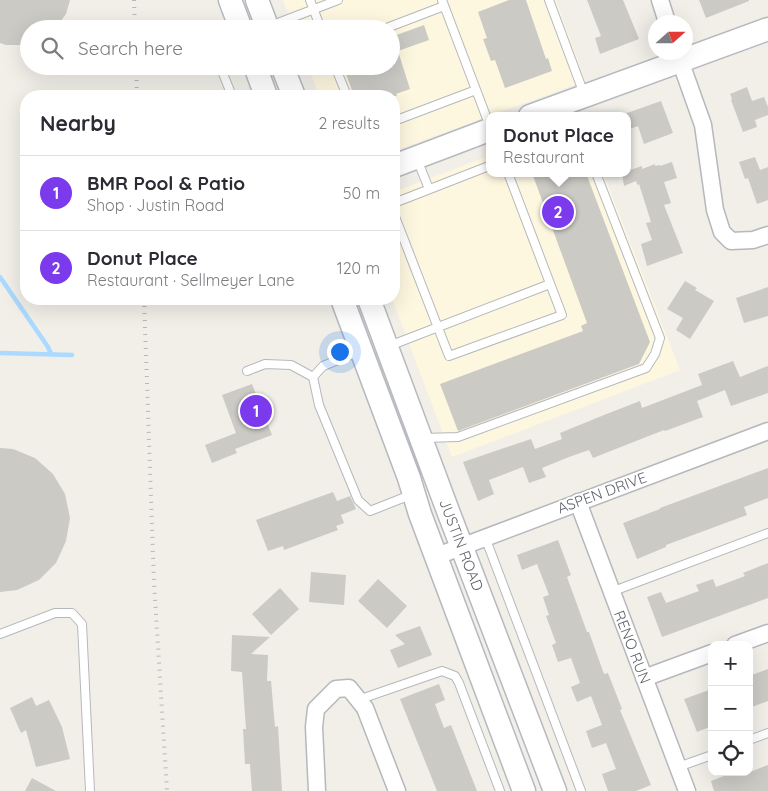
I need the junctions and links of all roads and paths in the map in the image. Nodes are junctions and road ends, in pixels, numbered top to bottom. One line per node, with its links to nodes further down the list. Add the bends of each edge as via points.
1 (230, 0): 10 (main road)
2 (257, 0): 11 (main road)
3 (310, 0): 8 (lane)
4 (336, 0): 8 (lane)
5 (549, 0): 28 (lane)
6 (660, 0): 9 (street)
7 (443, 3): 14 (lane); 27 (lane)
8 (314, 9): 12 (lane); 13 (lane)
9 (665, 15)
10 (238, 20)
11 (265, 20)
12 (287, 20)
13 (318, 20)
14 (400, 22)
15 (768, 29): 16 (main road)
16 (693, 52)
17 (671, 60): 28 (main road)
18 (679, 60): 41 (street, via 703,125 715,210 722,232 731,241 753,240)
19 (224, 75): 23 (lane)
20 (258, 75): 24 (main road)
21 (286, 75): 25 (main road)
22 (339, 75): 26 (lane)
23 (230, 90)
24 (264, 90)
25 (292, 90)
26 (345, 90)
27 (476, 90): 30 (lane); 31 (lane)
28 (574, 102): 29 (main road)
29 (543, 112)
30 (486, 116)
31 (400, 118)
32 (486, 131): 33 (main road)
33 (416, 158): 34 (main road); 38 (lane)
34 (400, 164)
35 (486, 167): 38 (lane)
36 (510, 177): 42 (lane)
37 (598, 177): 51 (lane, via 660,338 646,368 458,437)
38 (429, 189): 39 (lane)
39 (400, 201)
40 (400, 229): 45 (lane)
41 (768, 235)
42 (550, 284): 45 (lane); 45 (lane, via 562,315 449,356)
43 (344, 305): 47 (main road, JUSTIN ROAD)
44 (371, 305): 46 (main road, JUSTIN ROAD)
45 (438, 327): 46 (lane)
46 (387, 346): 51 (main road, JUSTIN ROAD)
47 (362, 350): 49 (lane, via 323,366); 51 (main road, via 376,356 384,378); 52 (main road, JUSTIN ROAD)
48 (247, 371): 49 (lane, via 265,364 292,365)
49 (313, 377): 52 (lane, via 319,405 358,500 370,511)
50 (768, 431): 53 (street, ASPEN DRIVE)
51 (421, 438): 56 (main road, JUSTIN ROAD)
52 (414, 493): 57 (main road, JUSTIN ROAD)
53 (578, 502): 55 (street, ASPEN DRIVE); 58 (street, RENO RUN)
54 (768, 533): 58 (lane)
55 (485, 537): 56 (street, ASPEN DRIVE); 75 (lane)
56 (462, 546): 57 (street, ASPEN DRIVE); 74 (main road, JUSTIN ROAD)
57 (437, 556): 73 (main road, JUSTIN ROAD)
58 (611, 592): 63 (street, RENO RUN)
59 (768, 633): 61 (street)
60 (0, 634): 69 (lane, via 55,613 72,613 82,624)
61 (747, 641)
62 (708, 654): 63 (street)
63 (644, 678): 68 (street, RENO RUN)
64 (358, 700): 70 (street, via 349,688 336,689 316,709); 71 (street, via 365,708); 72 (lane, via 442,671 455,676)
65 (768, 733): 66 (lane)
66 (753, 739)
67 (708, 756): 68 (lane)
68 (678, 767): 76 (street, RENO RUN)
69 (90, 791)
70 (317, 791)
71 (397, 791)
72 (500, 791)
73 (524, 791)
74 (555, 791)
75 (581, 791)
76 (687, 791)

